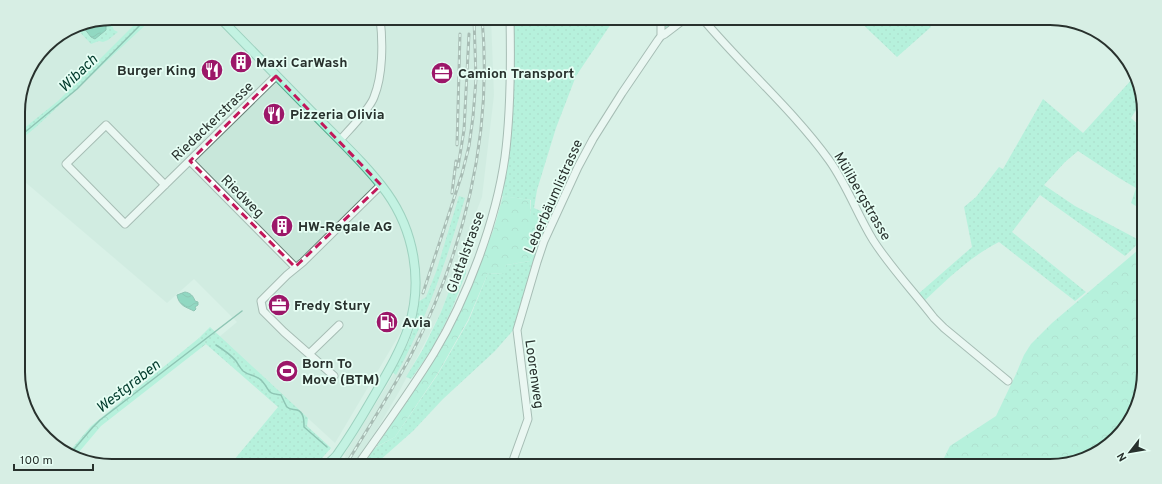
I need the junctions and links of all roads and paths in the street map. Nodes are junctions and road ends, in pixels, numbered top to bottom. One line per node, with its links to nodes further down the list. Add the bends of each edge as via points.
1 (227, 25): 8 (main road)
2 (381, 25): 9 (street, via 382,56 374,98)
3 (510, 25): 21 (street, Glattalstrasse, via 509,116 505,158 489,228 460,302 437,347)
4 (661, 25): 7 (street)
5 (677, 25): 7 (street)
6 (708, 25): 18 (street, Mülibergstrasse, via 828,159 882,254 934,318)
7 (660, 36): 15 (street, Leberbäumlistrasse, via 593,139 578,167 544,241)
8 (276, 76): 9 (main road); 10 (street, Riedackerstrasse)
9 (340, 140): 12 (main road)
10 (190, 160): 11 (street, Riedackerstrasse); 13 (street, Riedweg)
11 (165, 185): 11 (street, Riedackerstrasse, via 106,125 66,164 125,224)
12 (381, 185): 13 (street); 19 (main road, via 399,213 411,245 415,274 413,310 391,367)
13 (295, 267): 16 (street, via 261,301 261,306 284,332)
14 (339, 325): 16 (street)
15 (516, 330): 22 (street, Loorenweg, via 528,419)
16 (309, 354): 17 (street)
17 (334, 376)
18 (1008, 381)
19 (336, 457): 20 (main road)
20 (333, 459)
21 (362, 459)
22 (514, 459)

